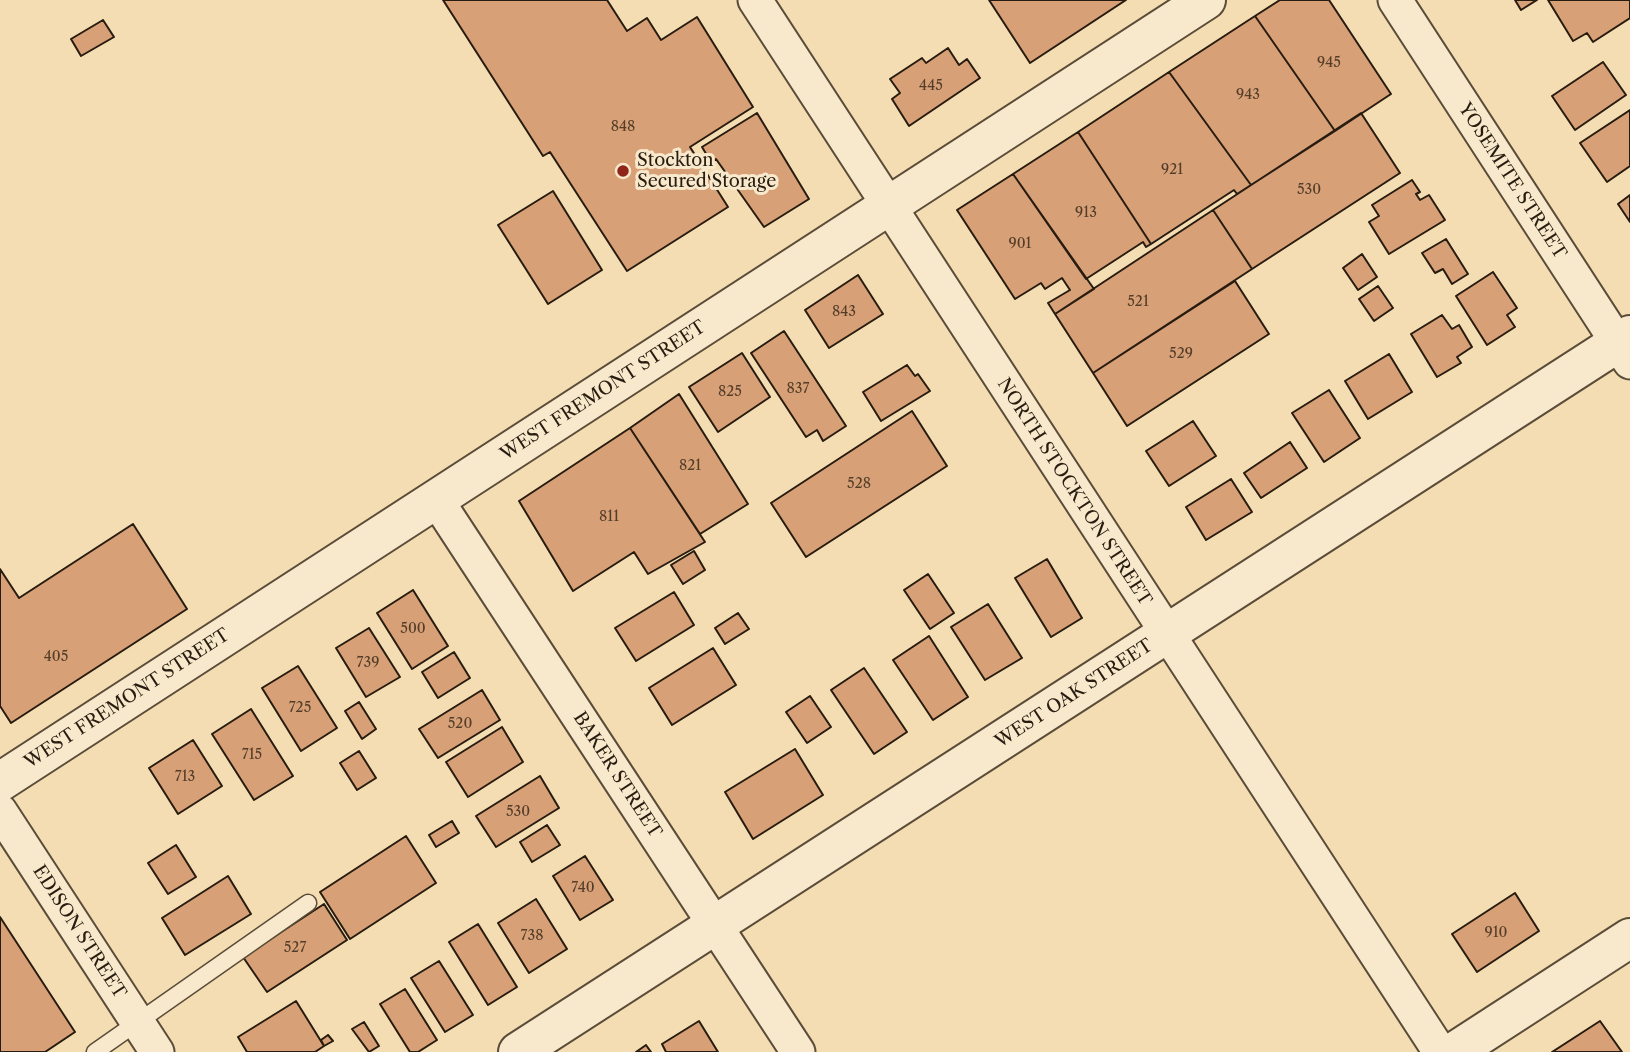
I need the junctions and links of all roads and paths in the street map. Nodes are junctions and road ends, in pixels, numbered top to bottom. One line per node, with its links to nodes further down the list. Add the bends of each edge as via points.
1 (755, 0): 4 (street, NORTH STOCKTON STREET)
2 (1206, 0): 4 (street, WEST FREMONT STREET)
3 (1395, 0): 5 (street, YOSEMITE STREET)
4 (888, 208): 6 (street, WEST FREMONT STREET); 7 (street, NORTH STOCKTON STREET)
5 (1626, 347): 7 (street, WEST OAK STREET)
6 (436, 499): 8 (street, WEST FREMONT STREET); 11 (street, BAKER STREET)
7 (1167, 634): 11 (street, WEST OAK STREET); 18 (street, NORTH STOCKTON STREET)
8 (0, 782)
9 (0, 811): 13 (street, EDISON STREET)
10 (307, 903): 13 (lane)
11 (715, 925): 16 (street, WEST OAK STREET); 17 (street, BAKER STREET)
12 (1630, 937): 19 (street)
13 (138, 1023): 14 (lane); 15 (street, EDISON STREET)
14 (95, 1052)
15 (158, 1052)
16 (518, 1052)
17 (798, 1052)
18 (1440, 1052)
19 (1454, 1052)

